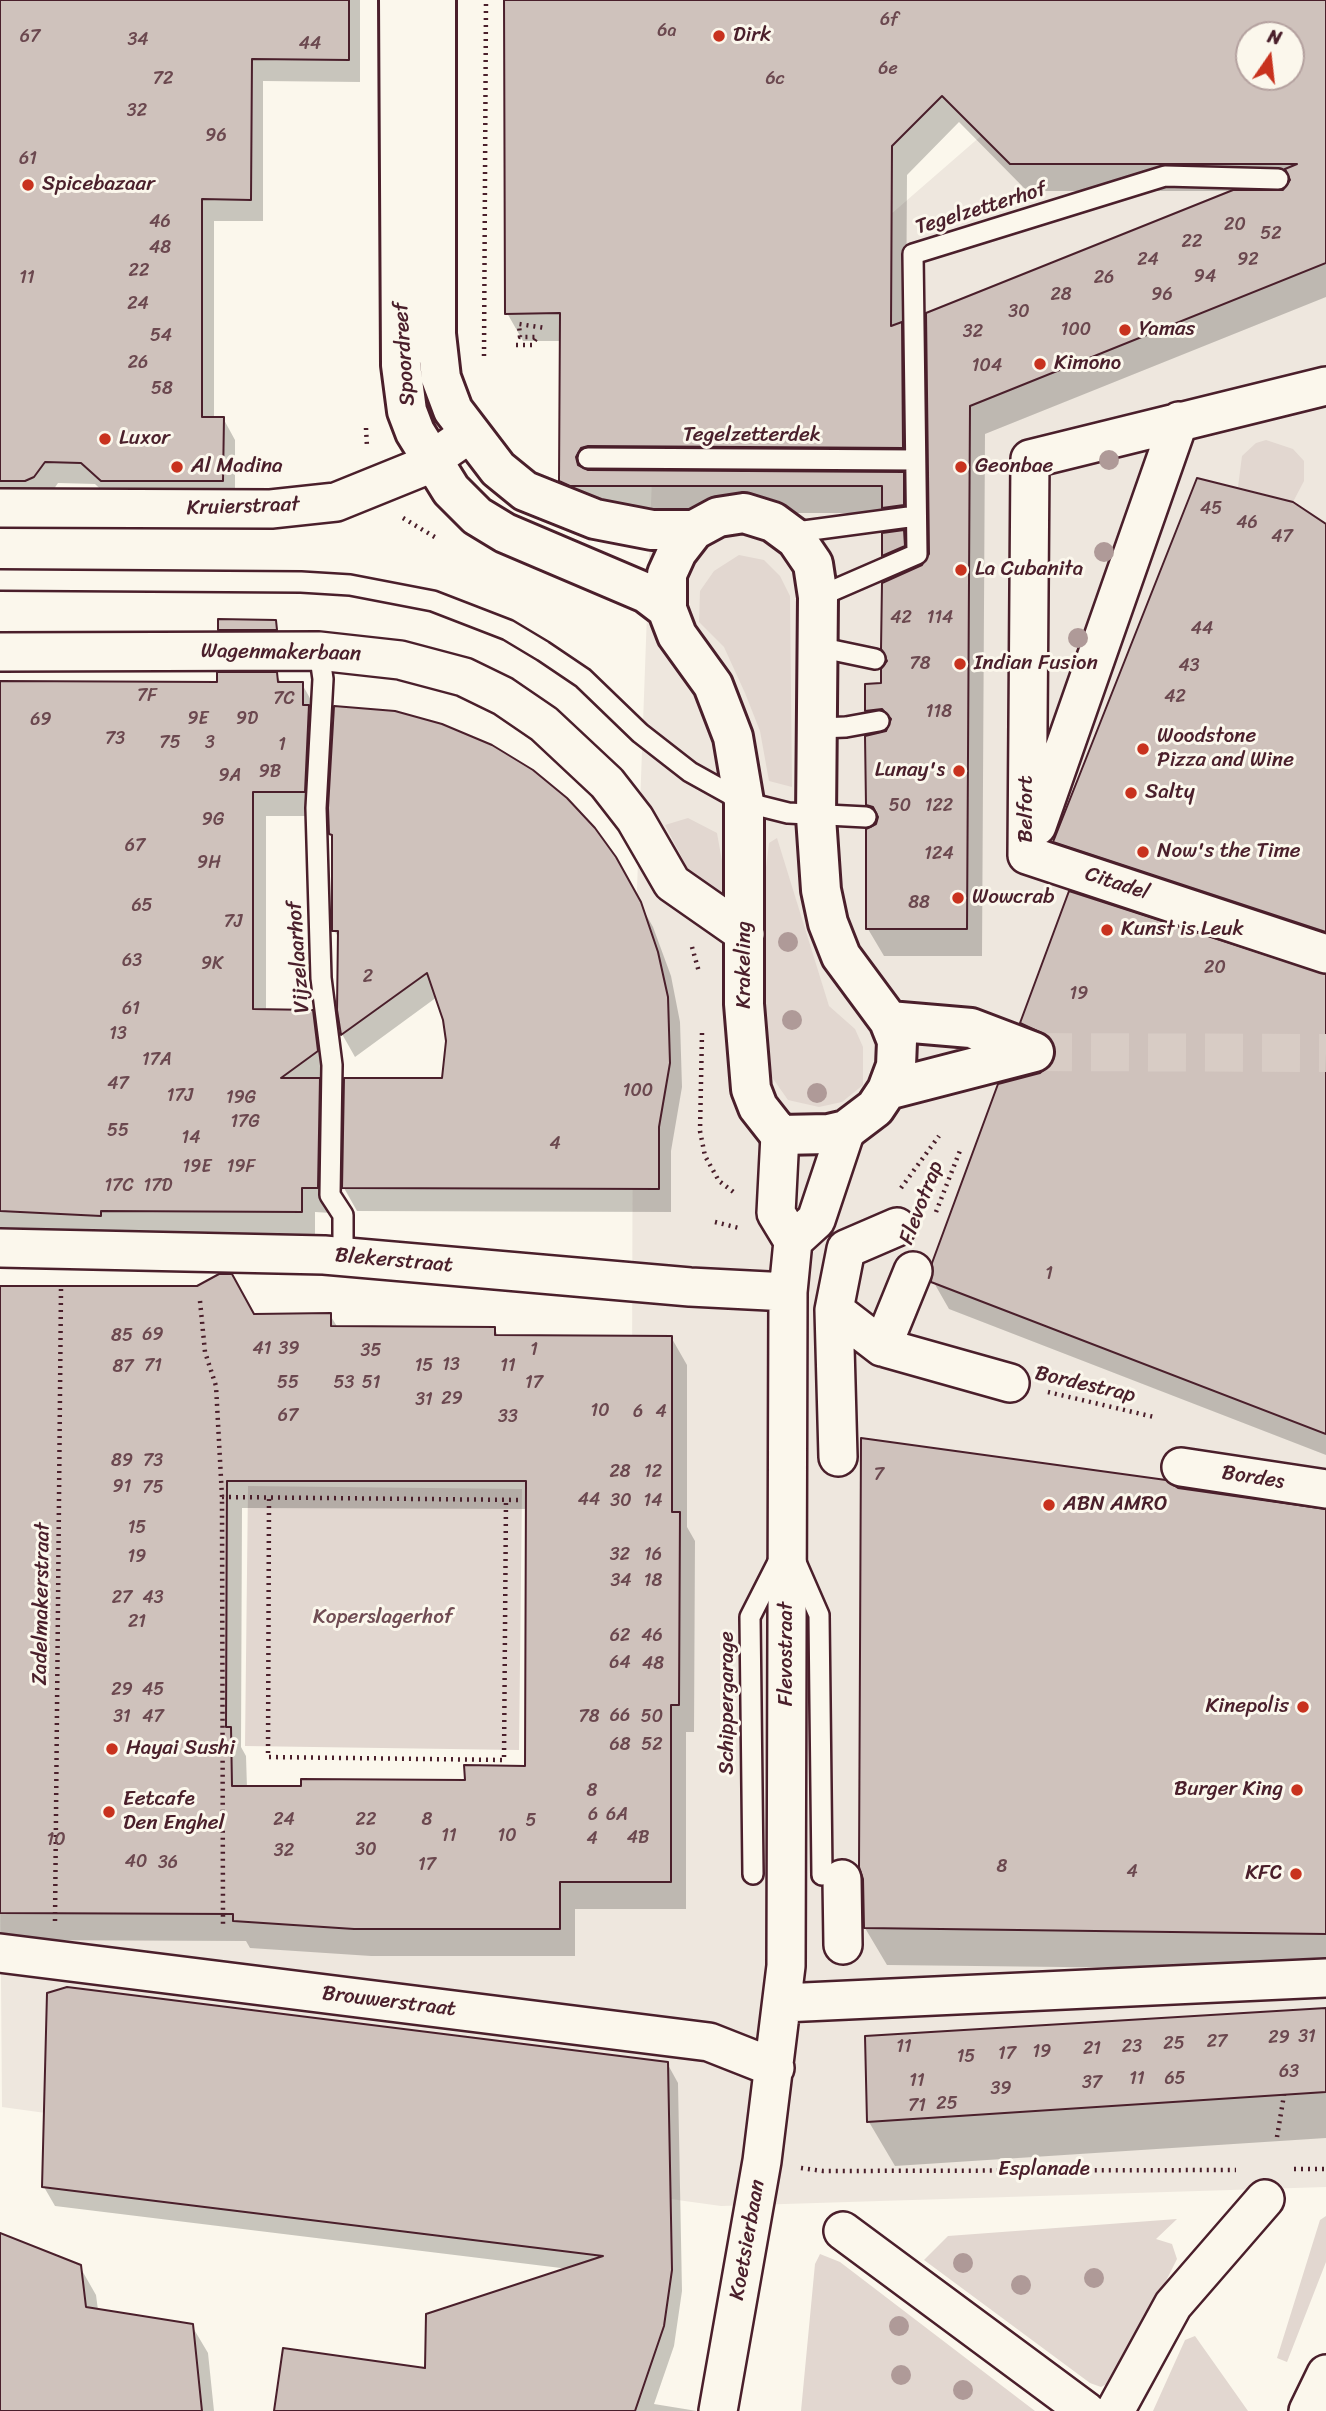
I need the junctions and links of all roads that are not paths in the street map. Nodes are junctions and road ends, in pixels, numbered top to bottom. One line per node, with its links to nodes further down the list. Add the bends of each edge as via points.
1 (399, 0): 8 (main road, Spoordreef, via 401,365 407,411)
2 (436, 0): 6 (main road, Spoordreef, via 438,356 453,410)
3 (1278, 178): 9 (lane, Tegelzetterhof, via 1165,176 913,254)
4 (1326, 386): 5 (street, Belfort)
5 (1180, 421): 26 (street, Belfort); 26 (street, Belfort, via 1030,459)
6 (469, 434): 8 (street, Kruierstraat); 12 (main road, Spoordreef, via 498,469 525,491 560,507 652,530)
7 (588, 458): 9 (lane, Tegelzetterdek)
8 (432, 460): 10 (street, Kruierstraat, via 336,502 271,509); 16 (main road, Spoordreef, via 451,490 486,522 646,593)
9 (915, 460): 11 (lane, Tegelzetterhof)
10 (0, 508)
11 (916, 516): 13 (lane); 15 (lane, Tegelzetterhof, via 917,554)
12 (694, 530): 13 (main road, via 718,517 744,513 774,522); 16 (main road, Krakeling, via 667,574)
13 (788, 533): 15 (main road, via 813,564)
14 (0, 580): 23 (lane, via 301,582 350,585 433,601 508,630 543,651 583,678 640,733 690,772)
15 (818, 597): 17 (main road)
16 (667, 609): 23 (main road, Krakeling, via 677,635 713,685 724,710)
17 (818, 647): 20 (lane); 22 (main road)
18 (319, 650): 19 (street, Wagenmakerbaan); 27 (street, Wagenmakerbaan, via 400,660 464,677 503,696 544,724 607,783 635,819 672,883); 36 (lane, Vijzelaarhof, via 323,679 316,808 321,978 332,1065 330,1195 343,1215)
19 (0, 652)
20 (876, 659)
21 (879, 721): 22 (lane)
22 (818, 728): 24 (main road)
23 (744, 802): 24 (lane); 27 (main road, Krakeling)
24 (817, 817): 25 (lane); 29 (main road, via 821,890 828,923 841,956)
25 (866, 817)
26 (1027, 855): 28 (street, Citadel)
27 (745, 934): 32 (main road, Krakeling, via 744,1004 751,1089 758,1107)
28 (1326, 954)
29 (890, 1021): 30 (main road, via 897,1041 896,1066); 30 (main road, via 971,1028 1034,1052)
30 (887, 1090): 31 (main road, via 875,1108)
31 (846, 1130): 32 (main road); 34 (street, via 816,1220)
32 (780, 1135): 34 (street, via 776,1213)
33 (897, 1227): 39 (street, via 846,1249)
34 (793, 1241): 38 (street, Flevostraat)
35 (0, 1248): 36 (street, Blekerstraat)
36 (343, 1256): 38 (street, Blekerstraat)
37 (913, 1270): 40 (street)
38 (788, 1292): 45 (street, Flevostraat)
39 (834, 1310): 40 (street); 42 (street)
40 (882, 1347): 41 (street)
41 (1010, 1383)
42 (838, 1457)
43 (1181, 1467): 44 (street, Bordes)
44 (1326, 1489)
45 (787, 1543): 46 (lane, Schippergarage, via 751,1617); 47 (lane, via 819,1615); 51 (street, Flevostraat)
46 (752, 1874)
47 (832, 1877): 48 (street)
48 (843, 1945)
49 (0, 1953): 52 (street, Brouwerstraat, via 709,2042)
50 (1326, 1978): 51 (street)
51 (783, 2003): 52 (street, Flevostraat)
52 (775, 2068): 55 (street, Koetsierbaan)
53 (1275, 2184): 57 (street, via 1173,2305)
54 (843, 2231): 56 (street)
55 (718, 2411)
56 (1086, 2411)
57 (1115, 2411)

